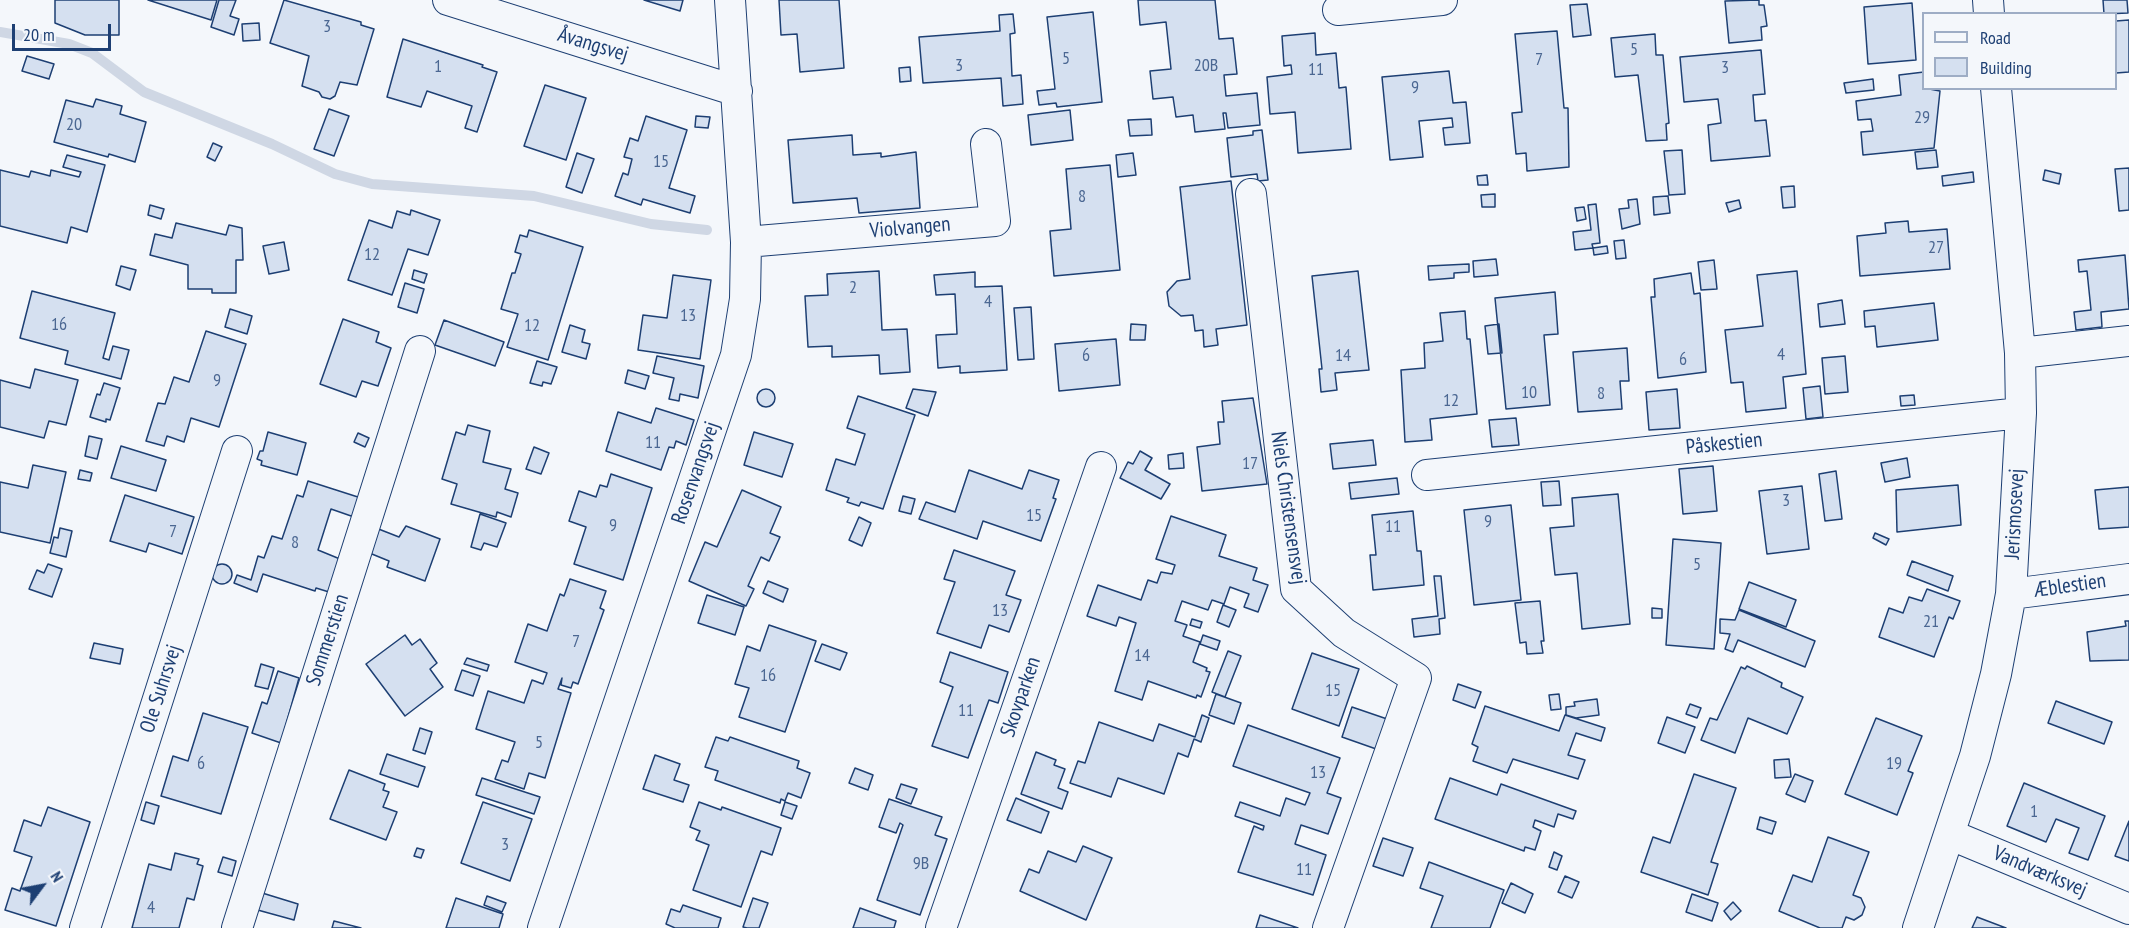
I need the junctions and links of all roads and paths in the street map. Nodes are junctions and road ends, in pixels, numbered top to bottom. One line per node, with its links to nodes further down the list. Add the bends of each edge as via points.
1 (448, 0): 6 (street, Åvangsvej)
2 (730, 0): 6 (street, Rosenvangsvej)
3 (1442, 0): 4 (street)
4 (1338, 10)
5 (1996, 90): 12 (street, Jerismosevej)
6 (737, 91): 9 (street, Rosenvangsvej)
7 (986, 144): 9 (street, Violvangen, via 995,222)
8 (1251, 194): 25 (street, Niels Christensensvej, via 1296,589 1344,633 1416,678)
9 (746, 242): 23 (street, Rosenvangsvej, via 746,299 736,356)
10 (2129, 341): 12 (street)
11 (420, 351): 22 (street, Sommerstien)
12 (2020, 353): 13 (street, Jerismosevej)
13 (2021, 413): 16 (street, Påskestien); 18 (street, Jerismosevej)
14 (237, 451): 21 (street, Ole Suhrsvej)
15 (1101, 467): 24 (street, Skovparken)
16 (1427, 475)
17 (2129, 579): 18 (street, Æblestien)
18 (2011, 594): 19 (street, Jerismosevej, via 1994,684)
19 (1951, 835): 20 (street, Vandværksvej); 26 (street, Jerismosevej)
20 (2129, 909)
21 (85, 928)
22 (237, 928)
23 (543, 928)
24 (942, 928)
25 (1328, 928)
26 (1918, 928)

